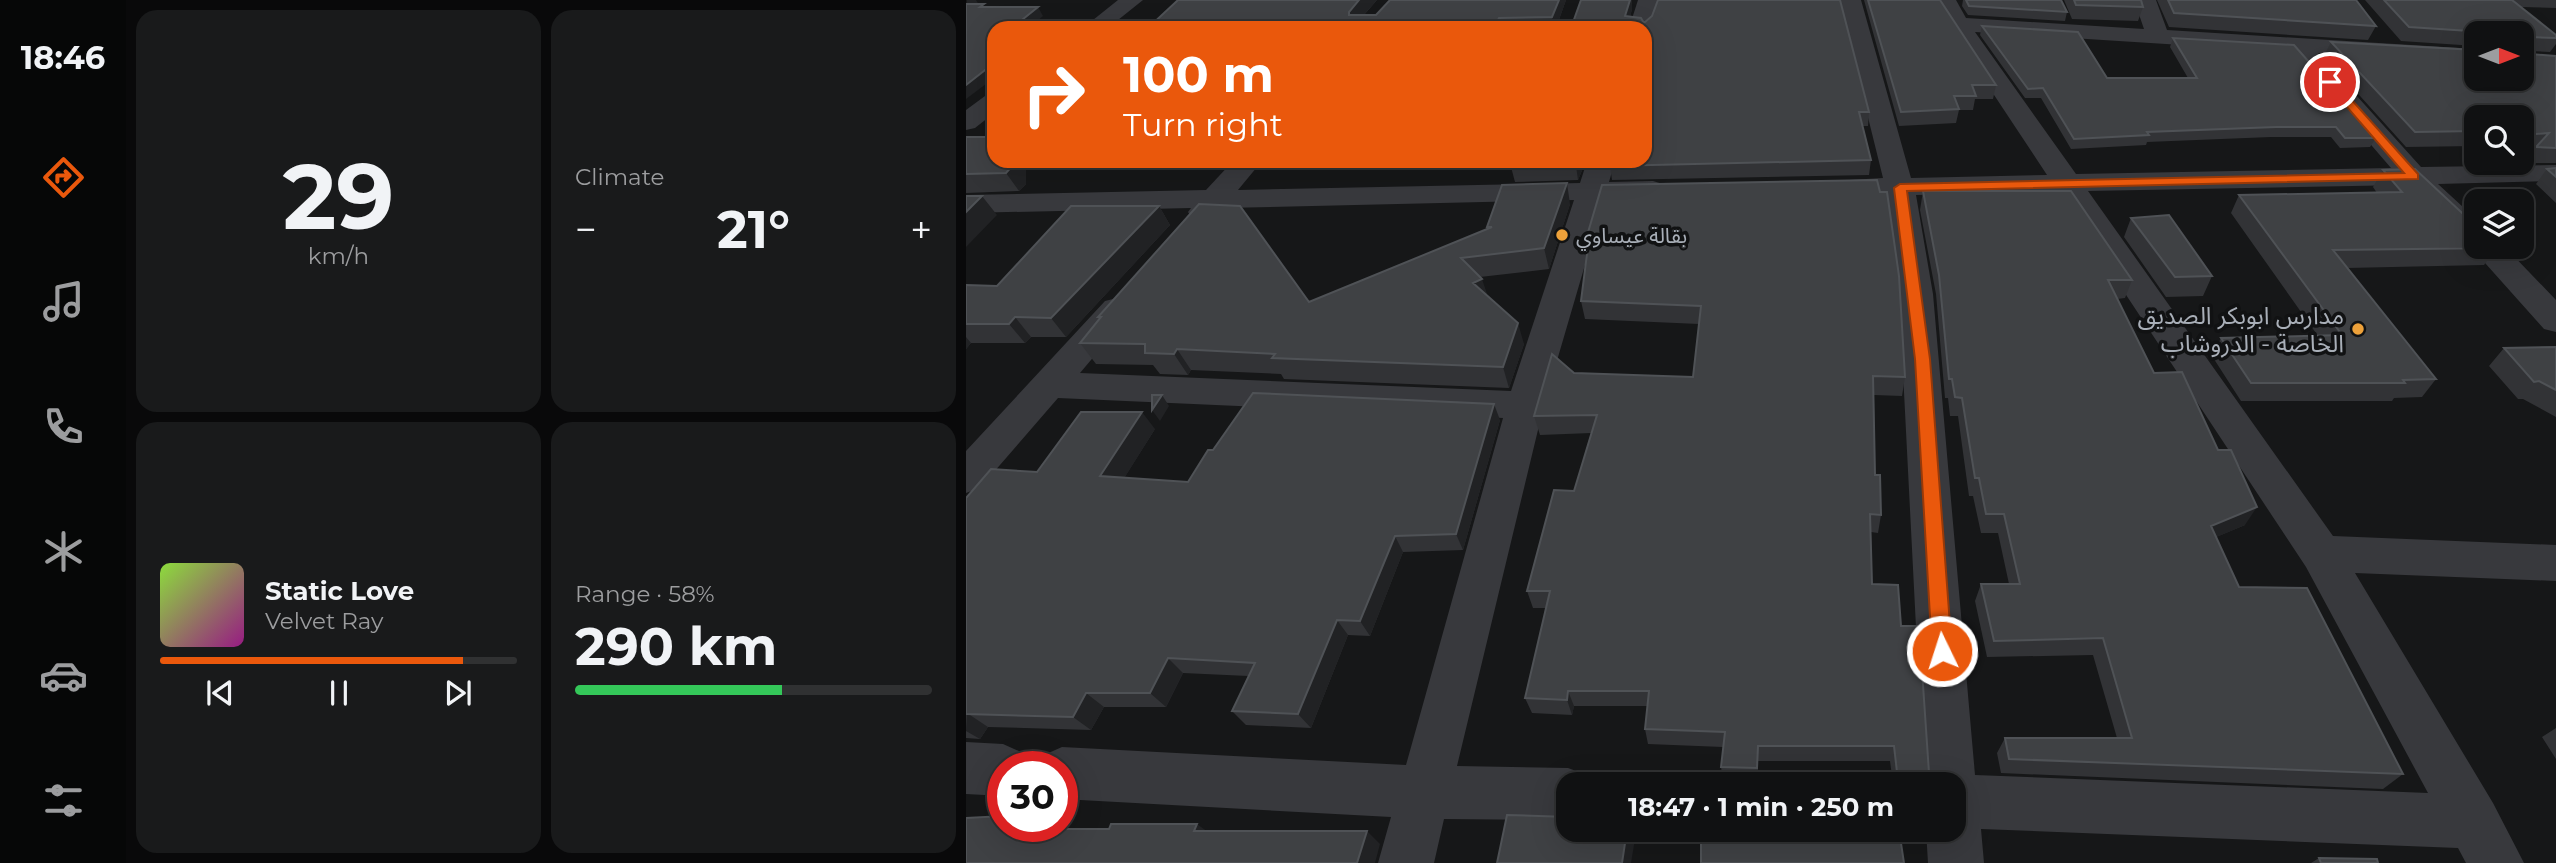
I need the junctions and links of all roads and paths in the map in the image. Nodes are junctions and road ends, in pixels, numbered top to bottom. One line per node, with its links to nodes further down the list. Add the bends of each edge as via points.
1 (1132, 0): 6 (street)
2 (1648, 0): 7 (street)
3 (1850, 0): 20 (street)
4 (2145, 0): 9 (street)
5 (1951, 12): 9 (street); 19 (street)
6 (1104, 21)
7 (1642, 21)
8 (2377, 30): 11 (street)
9 (2158, 35): 10 (street)
10 (2297, 44): 11 (street); 18 (street)
11 (2393, 51): 12 (street)
12 (2464, 56)
13 (987, 106): 14 (street)
14 (966, 122)
15 (1242, 168): 23 (street)
16 (2556, 173): 18 (street)
17 (1597, 176): 22 (street); 23 (street); 31 (street)
18 (2413, 176): 19 (street); 25 (street)
19 (2068, 183): 20 (street); 33 (street)
20 (1900, 188): 21 (street); 37 (street, via 1923,359)
21 (1793, 189)
22 (1686, 190)
23 (1213, 201): 24 (street); 26 (street)
24 (966, 204)
25 (2464, 224)
26 (1186, 232)
27 (2499, 259): 29 (street)
28 (1140, 283): 30 (street)
29 (2556, 321)
30 (1050, 385): 31 (street); 32 (street)
31 (1525, 405): 39 (street)
32 (966, 477)
33 (2321, 554): 34 (street); 43 (street)
34 (2556, 563)
35 (966, 768): 36 (street)
36 (987, 769)
37 (1949, 772)
38 (1078, 774): 39 (street)
39 (1425, 792): 40 (street); 44 (street)
40 (1556, 794)
41 (1966, 802): 43 (street)
42 (1954, 842): 45 (street)
43 (2485, 842)
44 (1406, 863)
45 (1956, 863)

